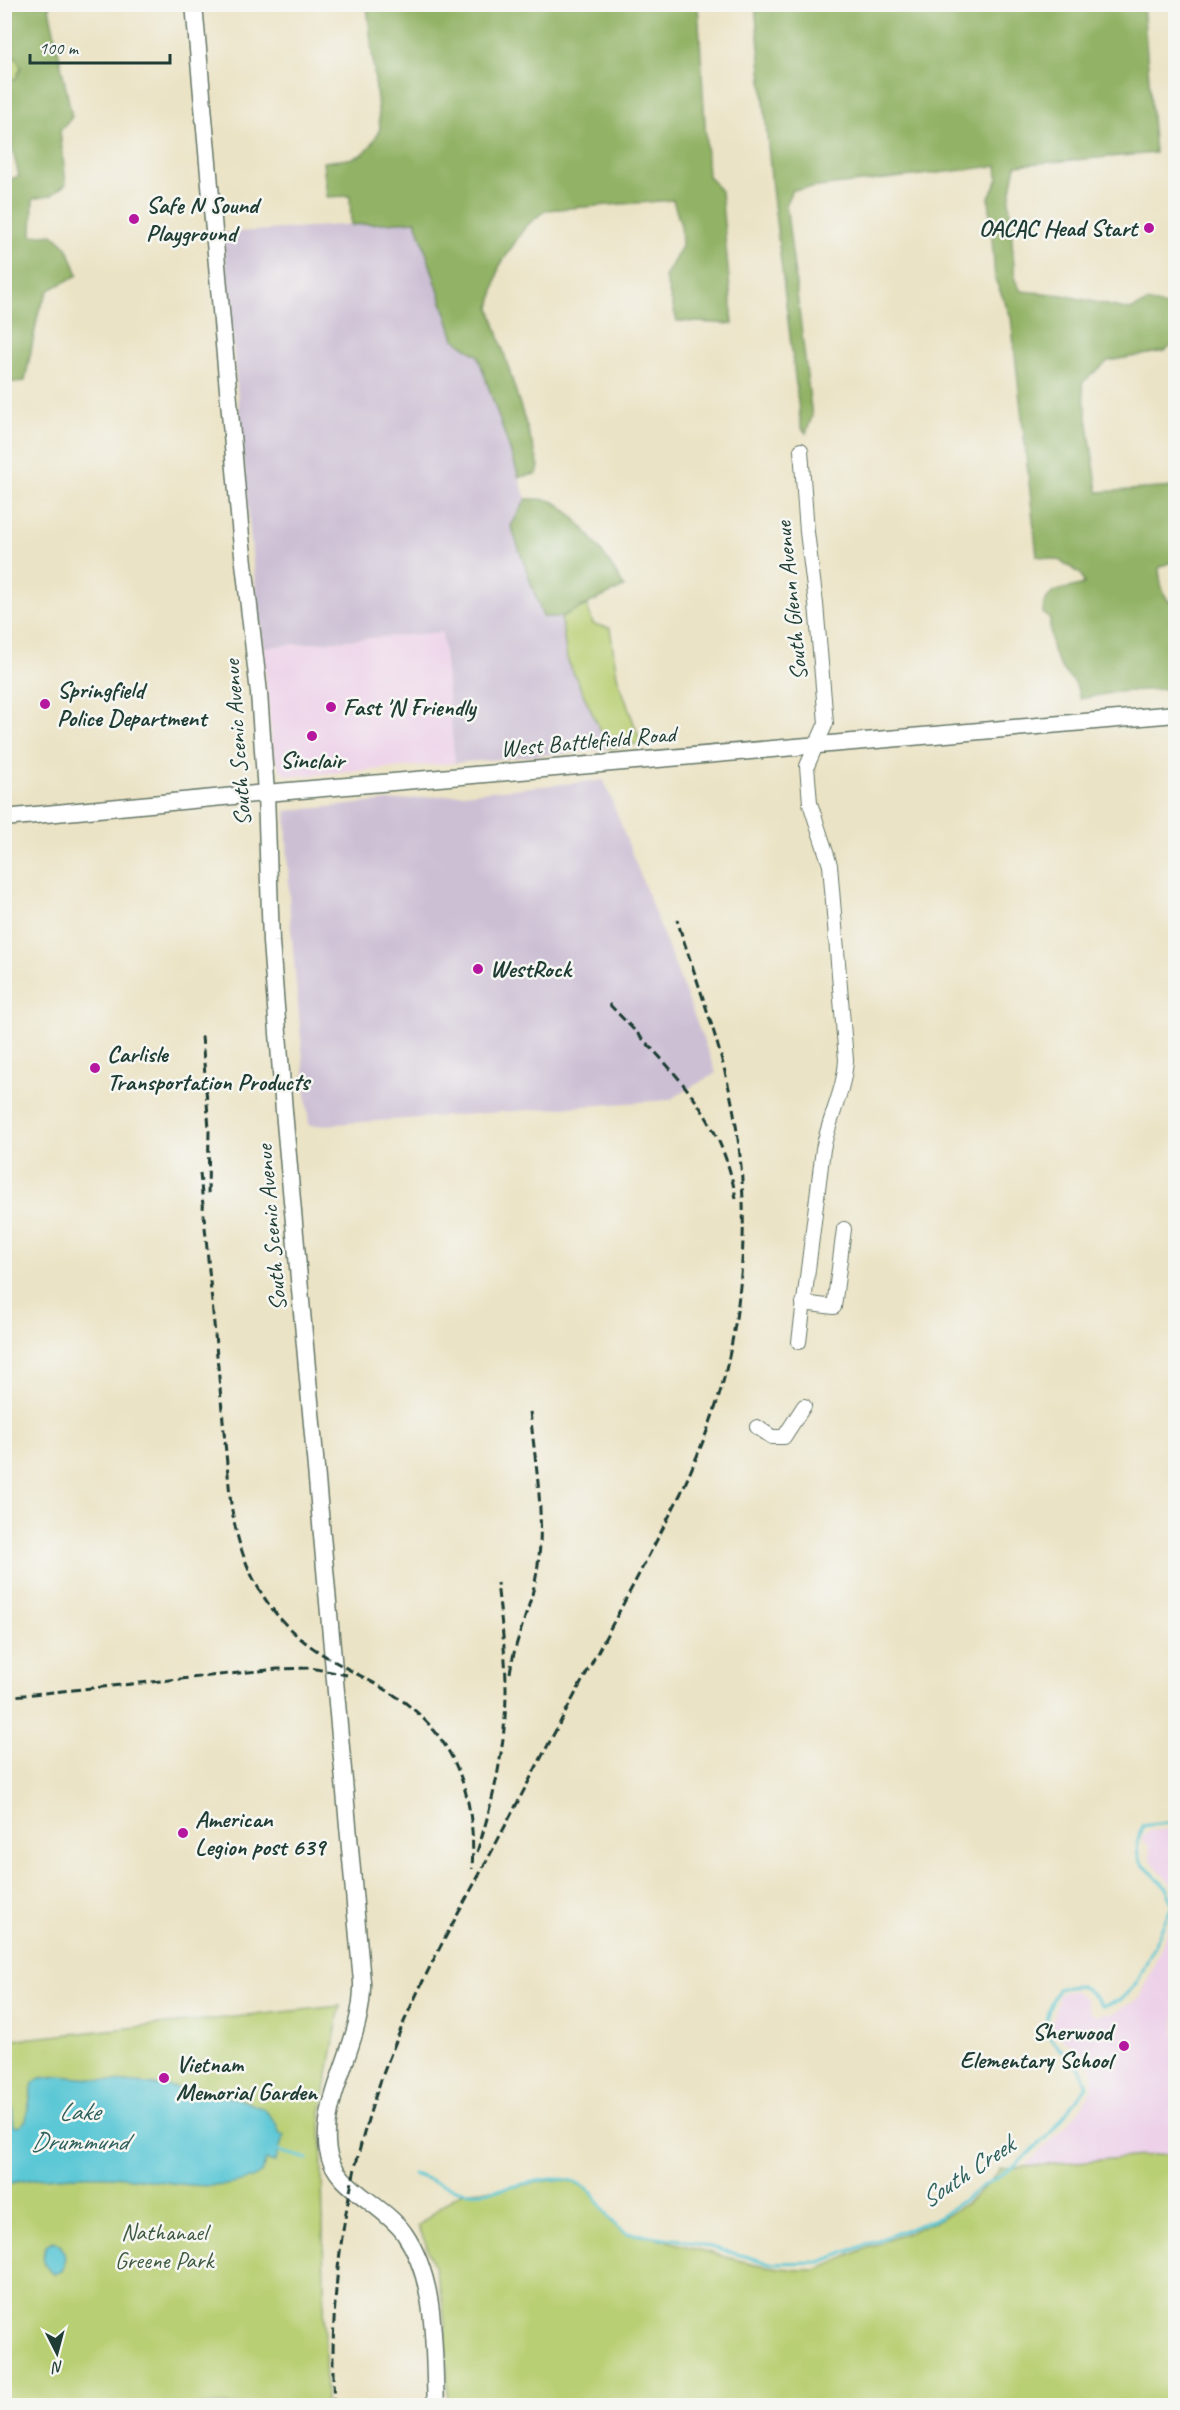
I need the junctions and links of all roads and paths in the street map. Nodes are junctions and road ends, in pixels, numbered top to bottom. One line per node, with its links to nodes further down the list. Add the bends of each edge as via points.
1 (194, 4): 5 (main road, South Scenic Avenue)
2 (801, 450): 4 (street, South Glenn Avenue, via 826,723)
3 (1176, 714): 4 (main road, West Battlefield Road)
4 (816, 745): 5 (main road, West Battlefield Road); 8 (street, South Glenn Avenue, via 807,766 810,803 830,865 846,1060 842,1088 823,1149)
5 (266, 793): 6 (main road, West Battlefield Road); 12 (main road, South Scenic Avenue, via 271,942 284,1111 363,2000 328,2119 327,2145 338,2174 392,2218 417,2254 431,2312)
6 (4, 818)
7 (844, 1229): 8 (street, via 834,1307)
8 (804, 1303): 9 (street, South Glenn Avenue)
9 (799, 1342)
10 (804, 1406): 11 (street, via 783,1437 772,1437)
11 (757, 1427)
12 (436, 2406)

